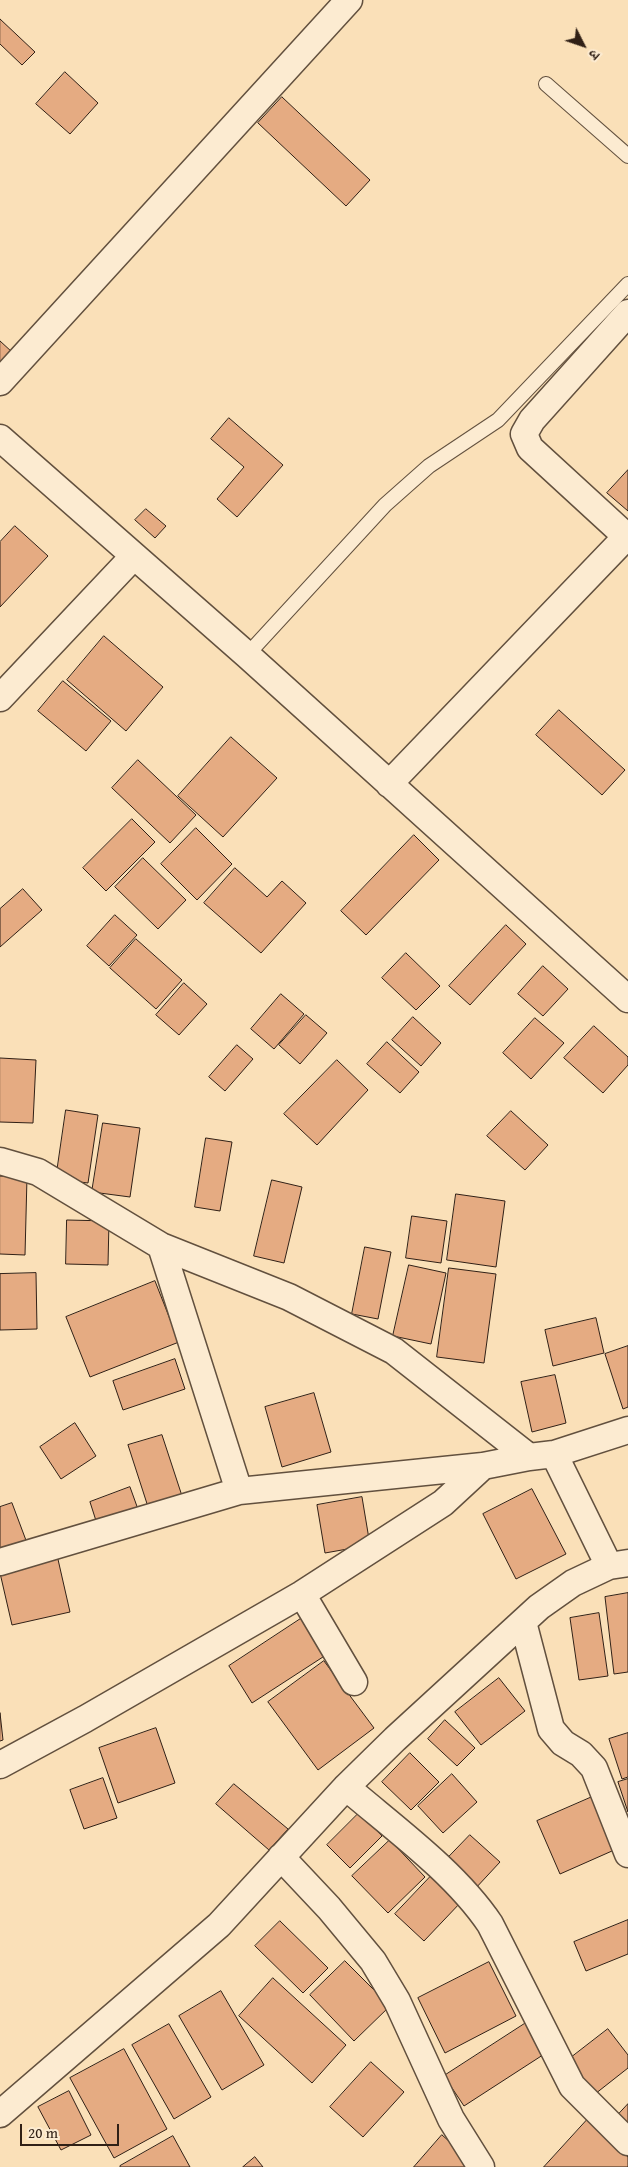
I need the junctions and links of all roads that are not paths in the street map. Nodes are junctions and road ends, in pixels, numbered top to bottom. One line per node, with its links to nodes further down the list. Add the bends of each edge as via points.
1 (349, 0): 6 (street)
2 (546, 84): 3 (lane)
3 (628, 156)
4 (628, 284): 10 (lane, via 498,420 429,466 385,505)
5 (628, 313): 8 (street, via 532,420 524,434 530,448)
6 (0, 382)
7 (0, 438): 9 (street)
8 (627, 537): 12 (street)
9 (132, 557): 10 (street); 11 (street)
10 (247, 655): 12 (street)
11 (0, 698)
12 (389, 784): 13 (street)
13 (628, 999)
14 (0, 1161): 15 (street, via 38,1172)
15 (161, 1246): 18 (street, via 289,1297 394,1351); 20 (street)
16 (628, 1430): 17 (street)
17 (554, 1454): 18 (street); 22 (street)
18 (529, 1457): 19 (street)
19 (483, 1466): 20 (street); 23 (street, via 443,1503)
20 (239, 1492): 21 (street)
21 (0, 1562)
22 (618, 1564): 24 (street, via 573,1583)
23 (302, 1594): 25 (street); 26 (street)
24 (523, 1622): 27 (street, via 394,1738); 28 (street, via 551,1729 594,1768)
25 (354, 1682)
26 (0, 1765)
27 (346, 1787): 29 (street); 31 (street, via 460,1885 476,1904 490,1924 572,2086)
28 (628, 1854)
29 (281, 1858): 30 (street, via 219,1925); 32 (street, via 329,1908 372,1961 397,2001 452,2119)
30 (0, 2114)
31 (628, 2142)
32 (481, 2167)

